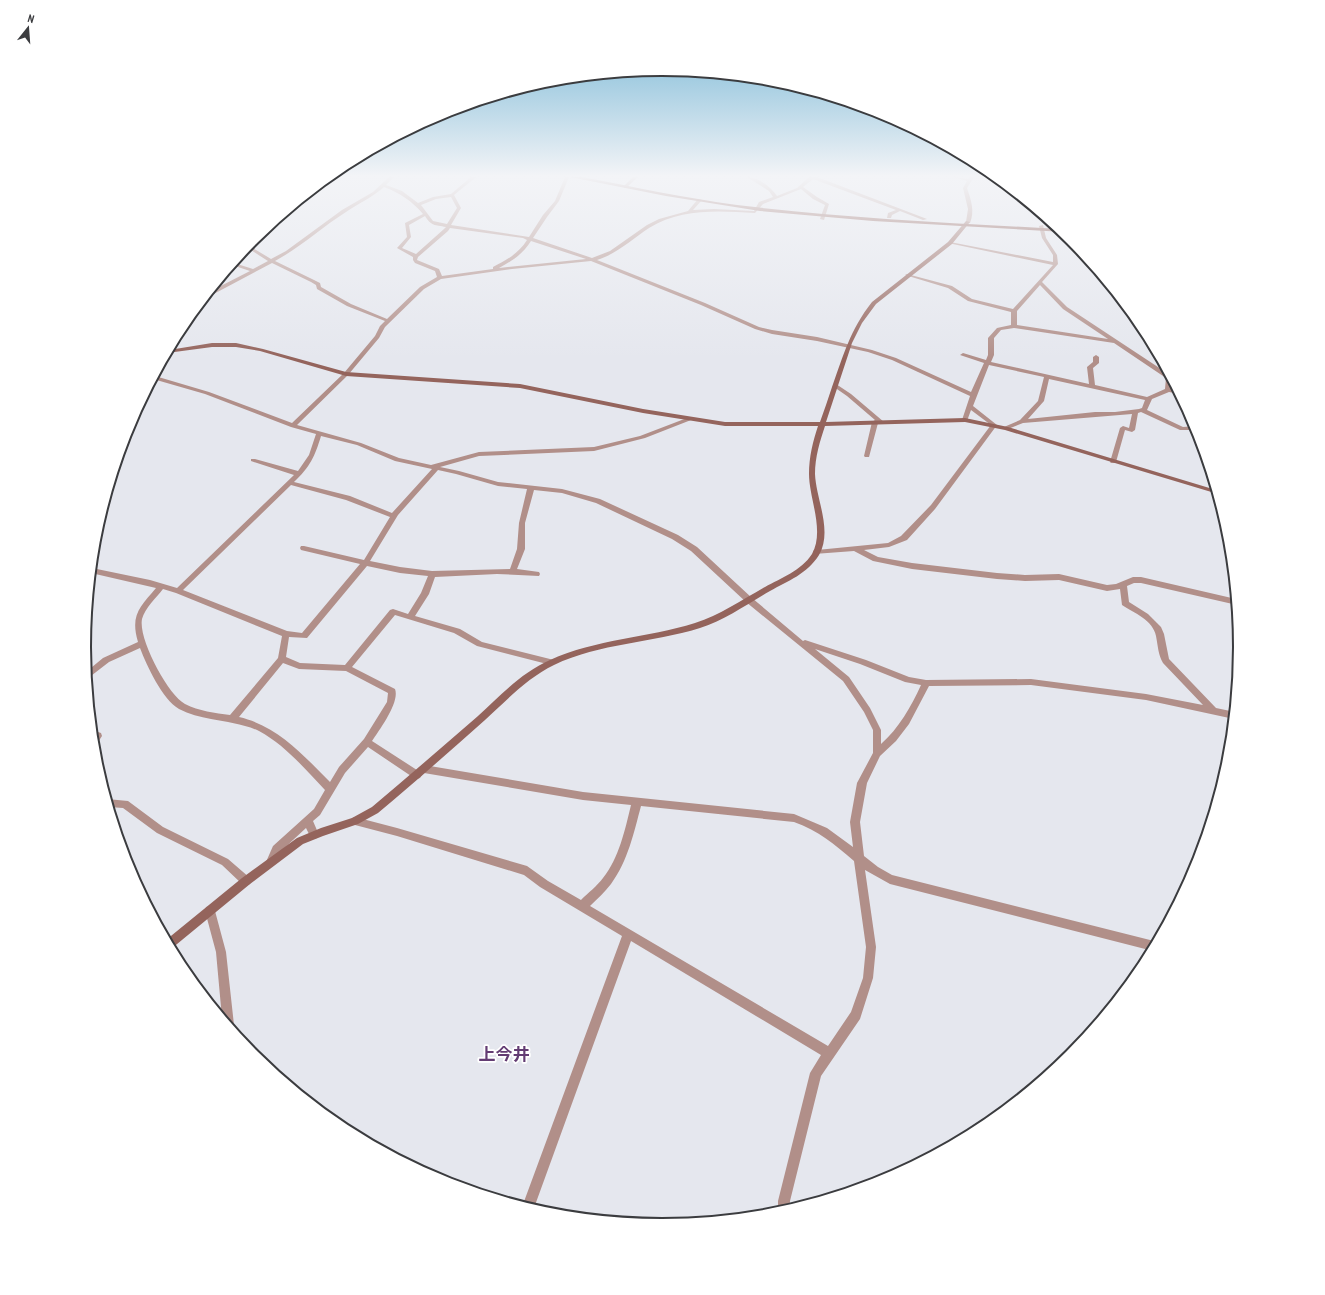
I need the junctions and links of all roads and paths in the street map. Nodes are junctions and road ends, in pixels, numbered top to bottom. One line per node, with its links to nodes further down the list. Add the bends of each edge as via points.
1 (309, 237): 13 (street)
2 (409, 237): 11 (street, via 399,248)
3 (437, 237): 11 (street)
4 (526, 237): 8 (street)
5 (634, 237): 12 (street, via 611,253)
6 (955, 237): 9 (street)
7 (1044, 237): 14 (street, via 1055,255)
8 (531, 239): 12 (street); 17 (street, via 520,253)
9 (950, 243): 14 (street); 18 (street)
10 (252, 249): 13 (street)
11 (416, 256): 19 (street, via 417,262 437,270)
12 (591, 260): 17 (street); 26 (street, via 756,328)
13 (271, 261): 16 (street); 23 (street, via 307,277 325,292 349,305)
14 (1056, 264): 20 (street)
15 (238, 265): 16 (street)
16 (253, 270): 21 (street)
17 (490, 271): 19 (street)
18 (907, 275): 22 (street, via 950,287 970,300); 26 (street, via 869,308)
19 (440, 278): 23 (street, via 429,282)
20 (1039, 282): 22 (street); 25 (street, via 1065,308)
21 (218, 290)
22 (1014, 311): 24 (street)
23 (388, 321): 32 (street)
24 (1014, 326): 25 (street); 30 (street, via 999,330 991,338 991,355)
25 (1118, 342): 31 (street)
26 (848, 346): 36 (street); 40 (street, via 894,359)
27 (175, 351): 32 (street, via 212,345 236,345)
28 (964, 356): 30 (street)
29 (1096, 357): 37 (street, via 1096,363 1090,367)
30 (988, 362): 33 (street); 40 (street)
31 (1161, 370)
32 (346, 374): 44 (street, via 520,386); 50 (street)
33 (1047, 377): 37 (street); 46 (street, via 1041,401)
34 (159, 379): 50 (street, via 207,393)
35 (1168, 383): 38 (street)
36 (836, 386): 47 (street); 48 (street)
37 (1092, 387): 41 (street)
38 (1168, 390): 39 (street); 41 (street)
39 (1173, 391)
40 (973, 395): 42 (street)
41 (1148, 400): 43 (street, via 1144,410)
42 (970, 406): 45 (street); 49 (street)
43 (1138, 411): 46 (street); 52 (street, via 1182,429); 56 (street, via 1132,430 1123,428)
44 (688, 419): 48 (street, via 725,424); 57 (street, via 670,428 601,448 479,454)
45 (965, 420): 47 (street); 49 (street)
46 (1022, 421): 51 (street)
47 (878, 422): 48 (street); 54 (street)
48 (822, 424): 65 (street, via 812,472 821,536)
49 (994, 425): 51 (street); 64 (street, via 934,506 904,538 889,545)
50 (293, 426): 53 (street)
51 (1006, 428): 56 (street)
52 (1190, 429)
53 (319, 433): 57 (street, via 359,444 397,460); 58 (street, via 312,455)
54 (867, 456)
55 (253, 460): 58 (street)
56 (1113, 462): 61 (street)
57 (433, 468): 60 (street, via 498,484); 62 (street)
58 (299, 474): 59 (street)
59 (290, 484): 62 (street, via 348,498); 73 (street)
60 (531, 488): 67 (street, via 522,523 521,549); 74 (street, via 584,496 675,537 707,560)
61 (1212, 491)
62 (393, 516): 66 (street)
63 (304, 548): 66 (street)
64 (856, 549): 65 (street); 72 (street, via 876,559 912,566 997,576 1058,577 1108,588)
65 (817, 552): 74 (street, via 809,563 796,573)
66 (366, 562): 69 (street, via 395,570); 77 (street, via 304,636)
67 (513, 571): 69 (street); 70 (street)
68 (96, 572): 71 (street)
69 (432, 574): 76 (street, via 425,594)
70 (536, 574)
71 (162, 586): 73 (street); 79 (street, via 138,620)
72 (1123, 586): 75 (street, via 1134,580 1141,580); 85 (street, via 1125,604 1151,620 1157,627 1163,657)
73 (178, 591): 77 (street)
74 (749, 600): 78 (street); 81 (street, via 728,613 687,628 603,644)
75 (1232, 601)
76 (410, 617): 81 (street, via 457,631 480,644); 82 (street, via 394,612)
77 (286, 634): 80 (street)
78 (798, 641): 84 (street, via 908,680); 89 (street, via 846,679 857,694 877,730)
79 (142, 643): 83 (street, via 106,660); 87 (street, via 159,680 180,705)
80 (282, 659): 82 (street, via 299,666); 87 (street)
81 (551, 662): 90 (street, via 513,690)
82 (348, 668): 88 (street, via 392,691 391,702)
83 (92, 672)
84 (926, 683): 85 (street, via 1031,682 1146,697); 89 (street, via 913,711 890,744)
85 (1213, 710): 86 (street)
86 (1230, 713)
87 (232, 720): 91 (street, via 262,729 284,744)
88 (367, 742): 90 (street); 91 (street)
89 (878, 753): 97 (street, via 862,783 858,802 855,822)
90 (421, 772): 92 (street); 95 (street, via 375,810)
91 (330, 788): 94 (street, via 317,812)
92 (637, 802): 97 (street, via 794,818 813,824 832,836); 100 (street, via 615,868 609,879)
93 (113, 803): 99 (street, via 125,804 160,830 224,862)
94 (308, 820): 96 (street); 98 (street, via 276,849)
95 (355, 821): 96 (street); 100 (street, via 527,871)
96 (314, 835): 98 (street, via 300,841)
97 (859, 860): 104 (street, via 877,874 890,880); 106 (street, via 871,947 868,978 856,1015)
98 (271, 862): 99 (street)
99 (246, 881): 101 (street)
100 (582, 906): 102 (street)
101 (210, 911): 103 (street); 105 (street, via 221,952)
102 (628, 934): 106 (street); 107 (street)
103 (173, 941)
104 (1150, 945)
105 (227, 1017)
106 (830, 1054): 108 (street, via 816,1073)
107 (530, 1203)
108 (784, 1206)

